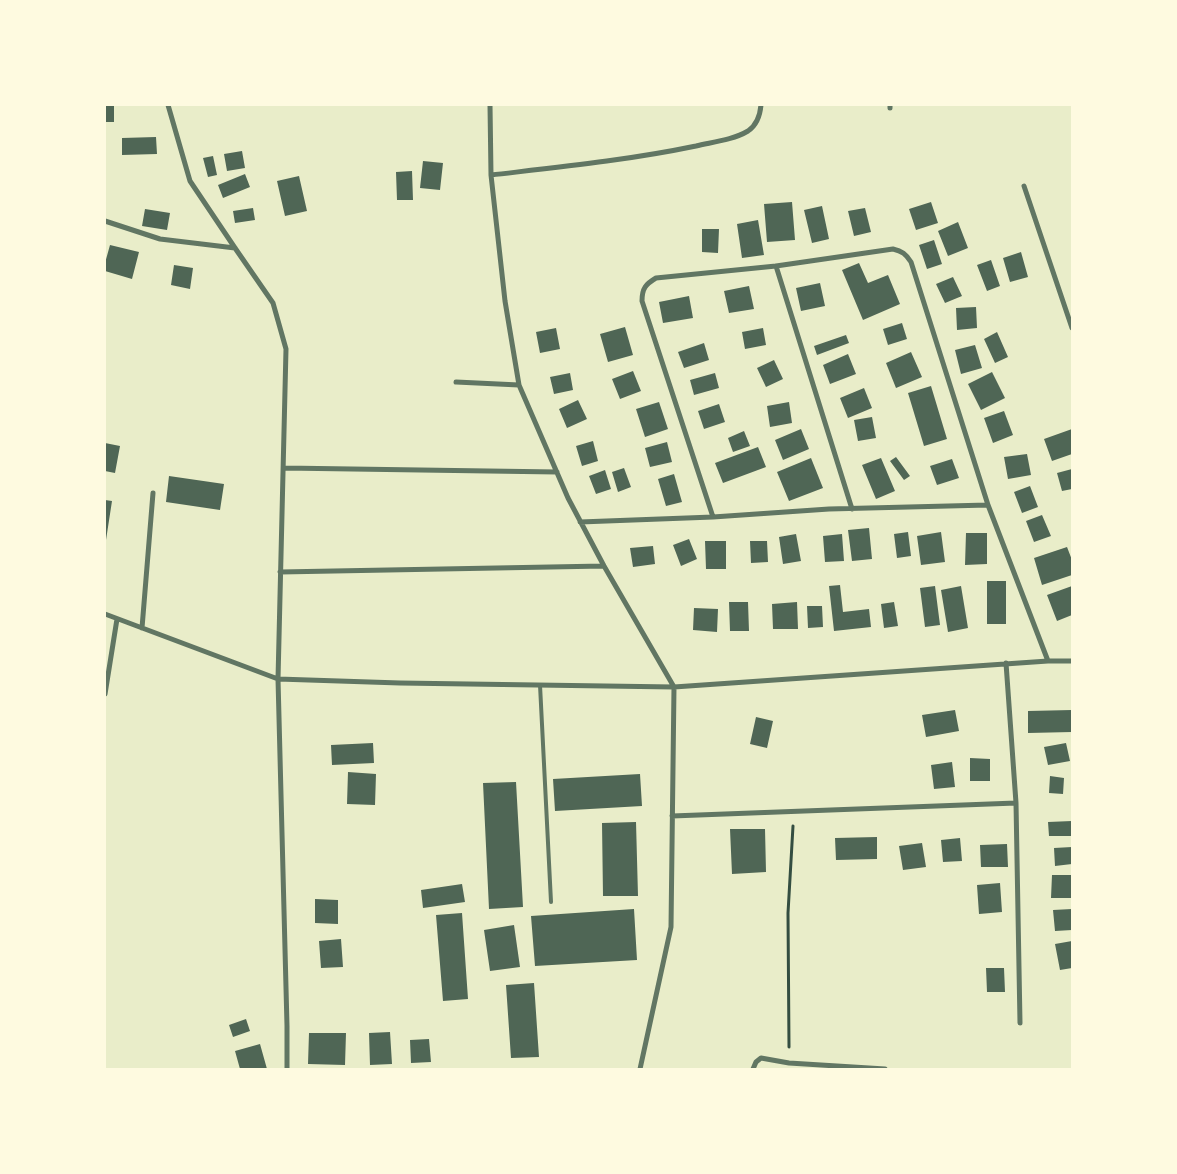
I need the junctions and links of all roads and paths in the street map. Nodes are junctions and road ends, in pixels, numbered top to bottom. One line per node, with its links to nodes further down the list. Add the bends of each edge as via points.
1 (168, 105): 7 (street, via 190,181)
2 (490, 105): 4 (street)
3 (761, 105): 4 (street, via 756,124 747,132 731,138 659,154)
4 (491, 175): 11 (street, via 504,300)
5 (1024, 186): 9 (street)
6 (105, 221): 7 (street, via 160,239)
7 (234, 248): 12 (street, via 273,303 286,349)
8 (776, 266): 15 (street, via 893,249 907,255); 16 (street); 17 (street, via 656,278 642,291 642,301)
9 (1072, 328)
10 (456, 382): 11 (street)
11 (520, 385): 13 (street)
12 (284, 468): 13 (street); 20 (street)
13 (557, 472): 18 (street)
14 (153, 493): 23 (street)
15 (988, 505): 16 (street); 24 (street)
16 (852, 509): 17 (street)
17 (712, 517): 18 (street)
18 (580, 522): 19 (street)
19 (604, 566): 20 (street); 29 (street)
20 (280, 572): 27 (street)
21 (105, 614): 22 (street)
22 (118, 619): 23 (street); 30 (street)
23 (142, 628): 27 (street)
24 (1048, 661): 25 (street); 26 (street)
25 (1072, 661)
26 (1006, 664): 29 (street); 31 (street)
27 (278, 680): 28 (street); 37 (street)
28 (540, 685): 29 (street); 34 (lane)
29 (674, 687): 33 (street)
30 (105, 694)
31 (1016, 803): 32 (street); 35 (street)
32 (793, 811): 33 (street); 36 (path, via 788,913)
33 (672, 816): 38 (street, via 671,927)
34 (551, 902)
35 (1020, 1024)
36 (788, 1063): 39 (street, via 761,1058); 40 (street)
37 (287, 1069)
38 (640, 1069)
39 (754, 1069)
40 (885, 1069)

